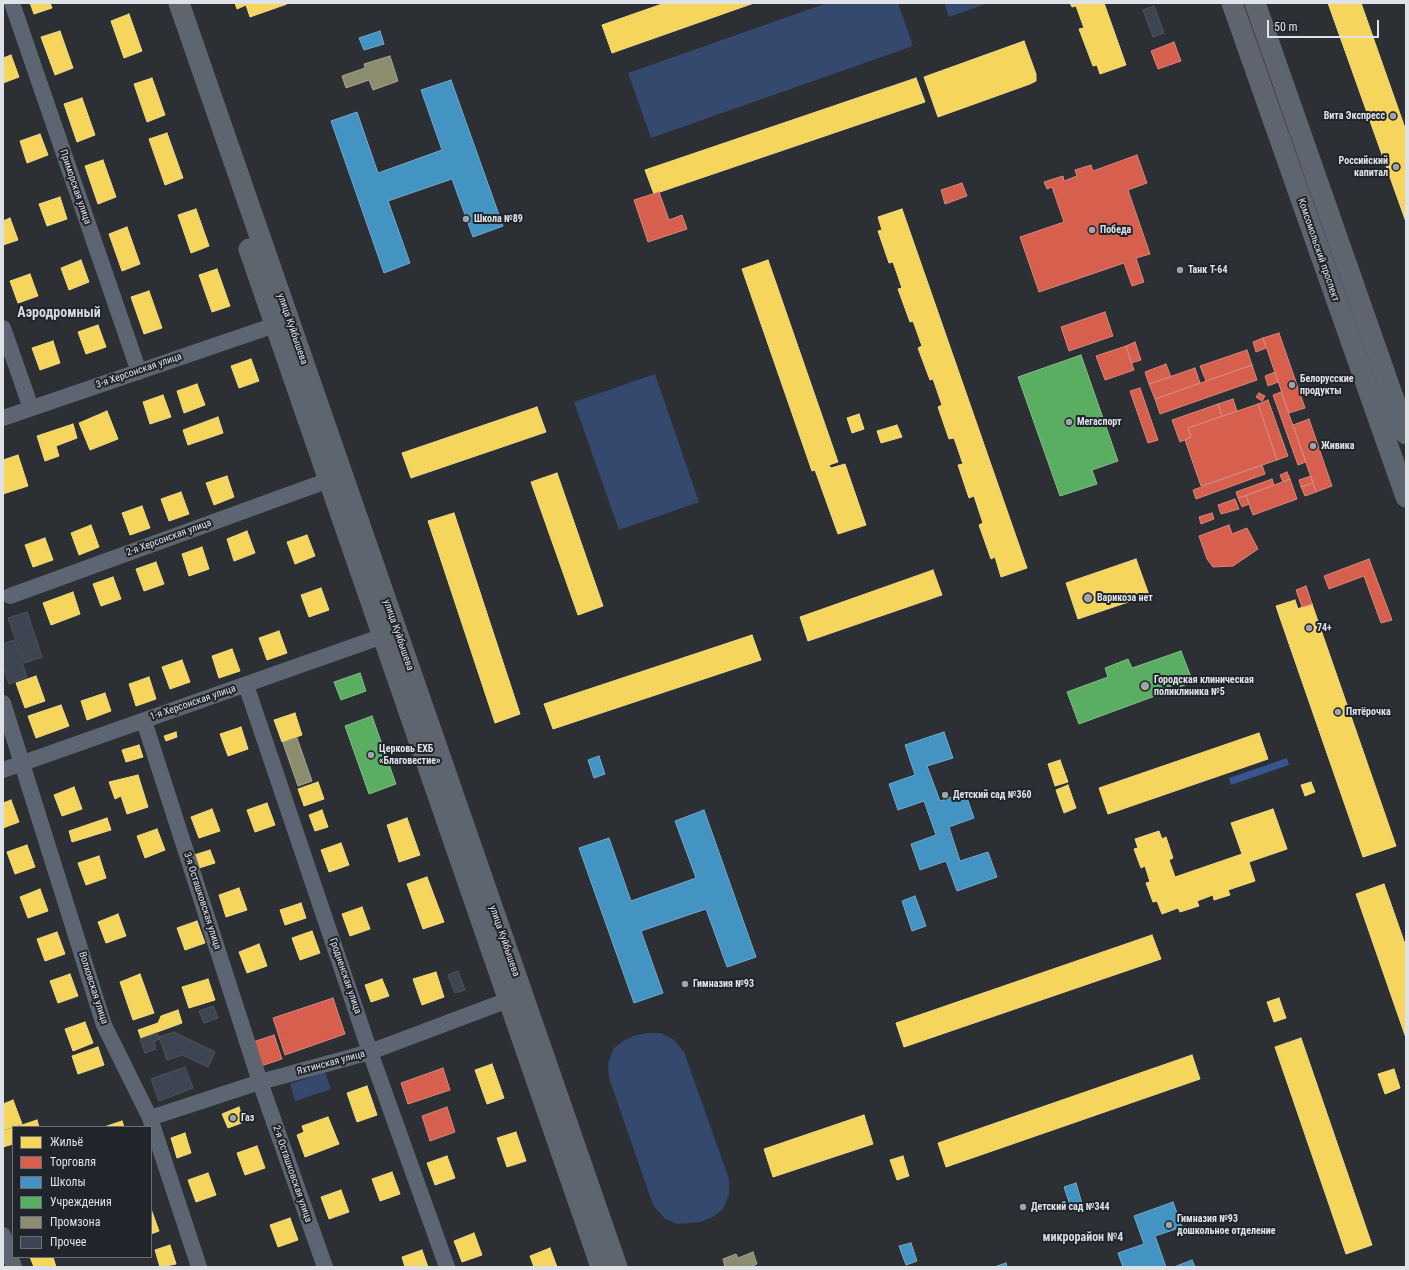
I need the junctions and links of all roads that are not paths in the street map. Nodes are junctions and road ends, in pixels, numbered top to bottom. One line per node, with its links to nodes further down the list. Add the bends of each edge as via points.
1 (8, 3): 7 (street)
2 (12, 3): 11 (street, Приморская улица)
3 (164, 3): 8 (main road, улица Куйбышева)
4 (180, 3): 8 (main road, улица Куйбышева)
5 (1232, 3): 16 (main road, Комсомольский проспект)
6 (1255, 3): 14 (main road)
7 (3, 5)
8 (187, 48): 9 (main road, улица Куйбышева)
9 (282, 322): 11 (street, 3-я Херсонская улица); 15 (main road, улица Куйбышева)
10 (3, 328): 12 (street)
11 (139, 372): 12 (street, 3-я Херсонская улица)
12 (31, 408): 13 (street, 3-я Херсонская улица)
13 (3, 418)
14 (1406, 434)
15 (336, 478): 17 (street, 2-я Херсонская улица); 18 (main road, улица Куйбышева)
16 (1406, 497)
17 (10, 596)
18 (390, 634): 19 (street, 1-я Херсонская улица); 24 (main road, улица Куйбышева)
19 (246, 685): 21 (street, 1-я Херсонская улица); 25 (street, Гродненская улица)
20 (3, 703): 22 (street, Волховская улица)
21 (144, 721): 22 (street, 1-я Херсонская улица); 26 (street, 3-я Осташковская улица)
22 (23, 763): 23 (street, 1-я Херсонская улица); 27 (street, Волховская улица, via 104,1025)
23 (3, 770)
24 (516, 997): 25 (street, Яхтинская улица); 33 (main road, улица Куйбышева); 34 (main road, улица Куйбышева)
25 (370, 1052): 26 (street, Яхтинская улица); 32 (street, Гродненская улица)
26 (260, 1082): 27 (street, Яхтинская улица); 31 (street, 2-я Осташковская улица)
27 (150, 1118): 30 (street, Волховская улица)
28 (3, 1235): 29 (street)
29 (14, 1267)
30 (199, 1267)
31 (325, 1267)
32 (447, 1267)
33 (600, 1267)
34 (617, 1267)

